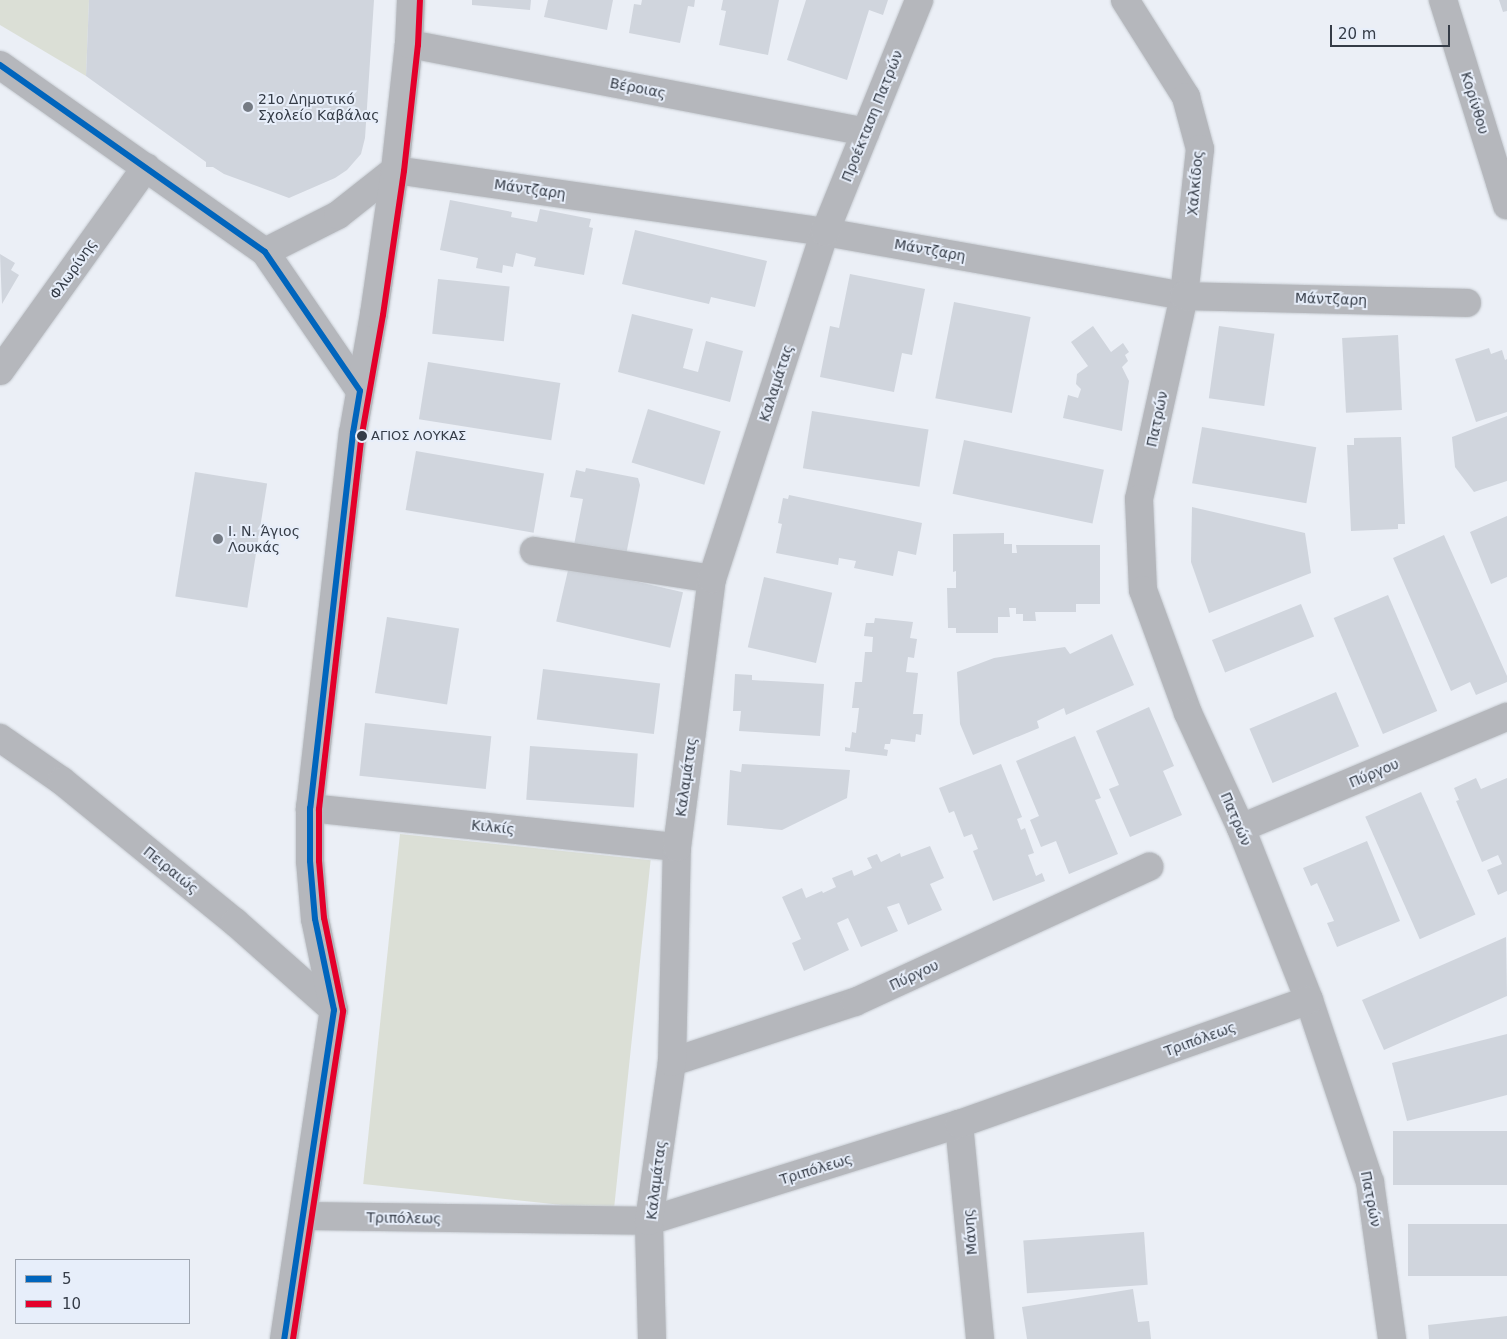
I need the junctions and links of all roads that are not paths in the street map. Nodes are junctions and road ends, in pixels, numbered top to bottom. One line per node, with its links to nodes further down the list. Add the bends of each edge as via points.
1 (411, 0): 5 (street)
2 (920, 0): 7 (street, Προέκταση Πατρών)
3 (1125, 0): 13 (street, Χαλκίδος, via 1186,97 1200,149)
4 (1443, 0): 10 (street, Κορίνθου)
5 (409, 44): 7 (street, Βέροιας); 9 (street)
6 (0, 65): 8 (street)
7 (866, 132): 11 (street, Προέκταση Πατρών)
8 (146, 167): 12 (street); 15 (street, Φλωρίνης)
9 (395, 170): 11 (street, Μάντζαρη); 12 (street, via 338,215); 16 (street)
10 (1507, 205)
11 (825, 232): 13 (street, Μάντζαρη); 18 (street, Καλαμάτας)
12 (265, 252): 16 (street)
13 (1184, 296): 14 (street, Μάντζαρη); 22 (street, Πατρών, via 1139,499 1143,590 1188,713)
14 (1467, 303)
15 (0, 371)
16 (360, 391): 21 (street)
17 (534, 551): 18 (street)
18 (712, 579): 23 (street, Καλαμάτας)
19 (1507, 717): 22 (street, Πύργου)
20 (0, 738): 26 (street, Πειραιώς, via 77,793 235,922)
21 (310, 808): 23 (street, Κιλκίς); 26 (street, via 315,920)
22 (1240, 828): 25 (street, Πατρών)
23 (677, 847): 27 (street, Καλαμάτας)
24 (1149, 867): 27 (street, Πύργου, via 855,1002)
25 (1309, 1000): 28 (street, Τριπόλεως); 34 (street, Πατρών, via 1370,1182)
26 (334, 1010): 29 (street)
27 (672, 1062): 30 (street, Καλαμάτας)
28 (960, 1124): 30 (street, Τριπόλεως); 33 (street, Μάνης)
29 (304, 1216): 30 (street, Τριπόλεως); 31 (street)
30 (649, 1222): 32 (street, Καλαμάτας)
31 (284, 1339)
32 (652, 1339)
33 (980, 1339)
34 (1392, 1339)

